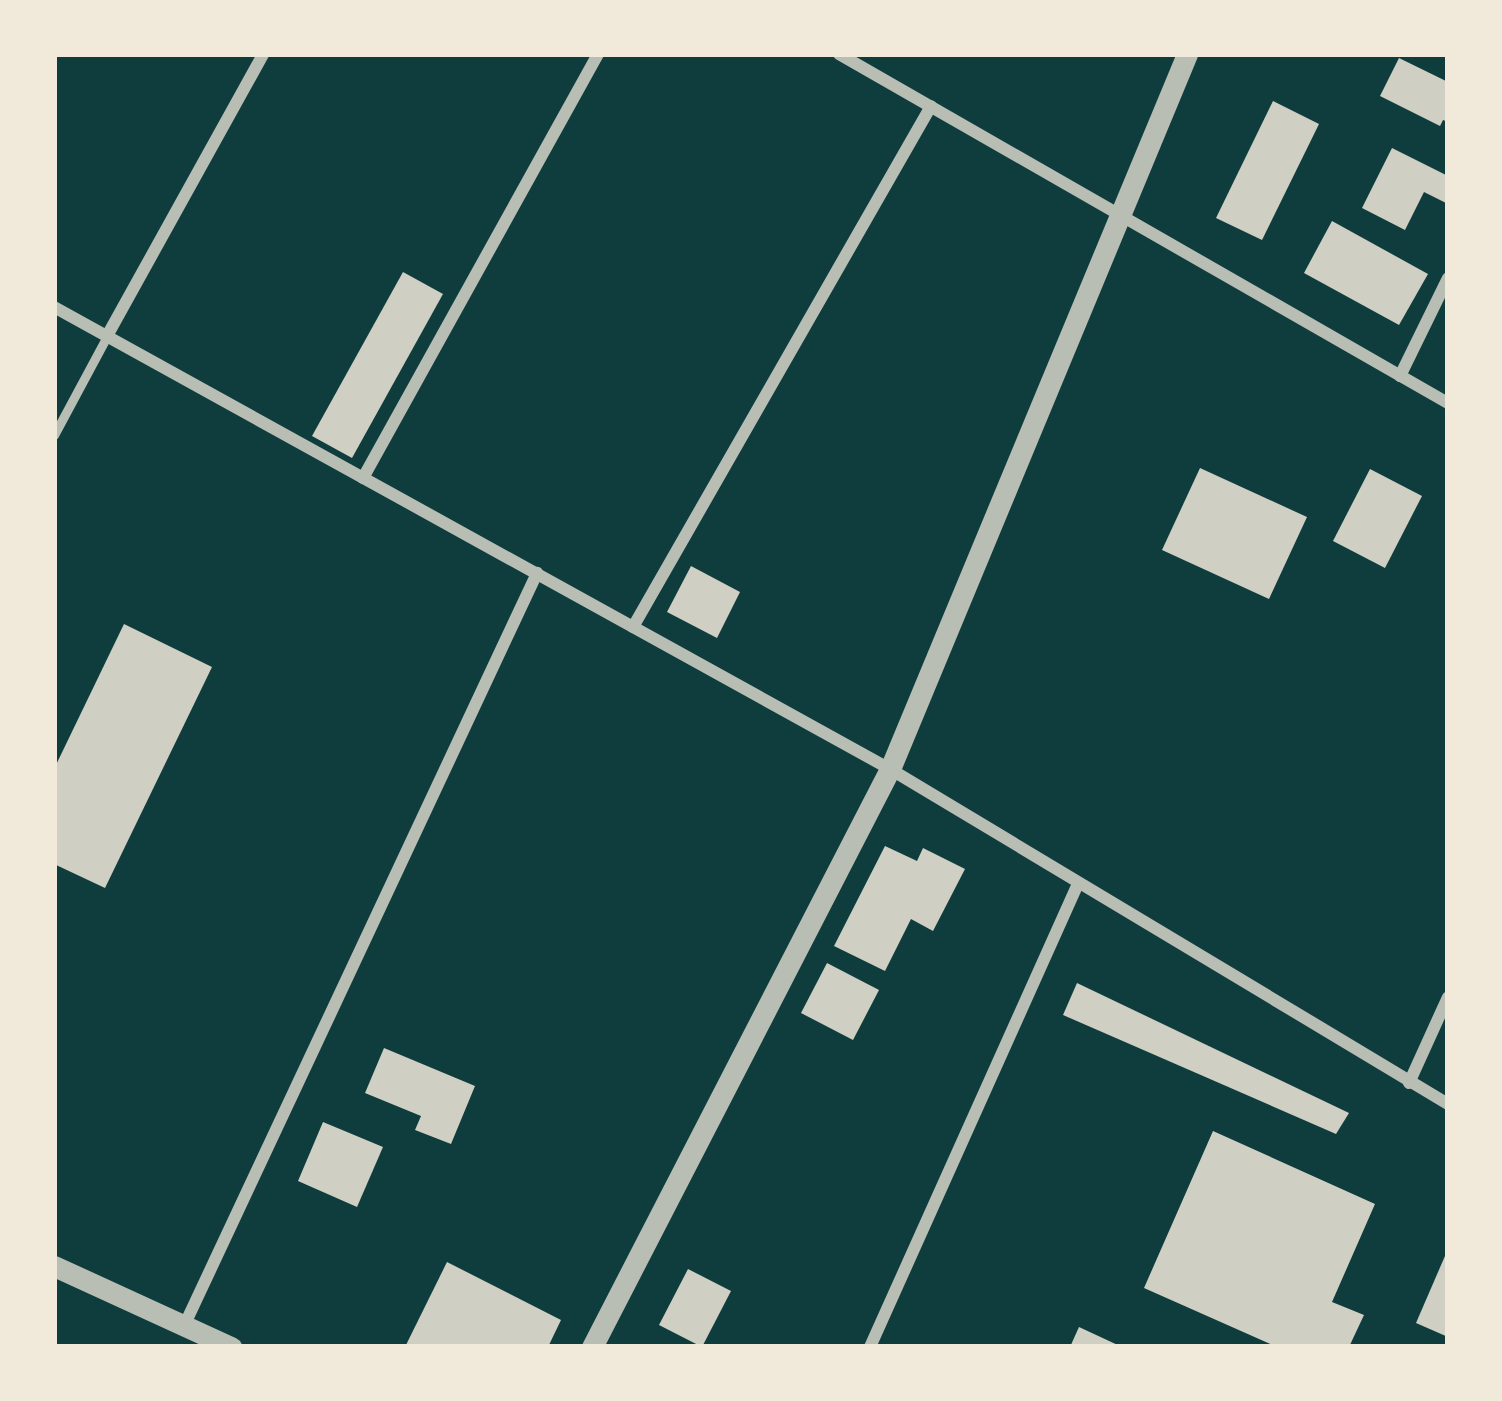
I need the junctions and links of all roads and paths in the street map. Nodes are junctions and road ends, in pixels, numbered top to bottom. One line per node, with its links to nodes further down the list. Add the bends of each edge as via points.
1 (262, 54): 9 (street)
2 (598, 54): 13 (street)
3 (839, 54): 5 (street)
4 (1187, 54): 6 (street)
5 (931, 106): 6 (street); 15 (street)
6 (1119, 212): 10 (street); 16 (street)
7 (1448, 278): 10 (street)
8 (54, 307): 9 (street)
9 (107, 336): 12 (lane); 13 (street)
10 (1400, 376): 11 (street)
11 (1448, 403)
12 (54, 435)
13 (363, 478): 14 (street)
14 (537, 573): 15 (street); 22 (street)
15 (633, 627): 16 (street)
16 (890, 769): 17 (street); 24 (street)
17 (1077, 886): 19 (street); 25 (street)
18 (1448, 997): 19 (street)
19 (1409, 1083): 20 (street)
20 (1448, 1104)
21 (54, 1266): 22 (street)
22 (184, 1326): 23 (street)
23 (231, 1347)
24 (592, 1347)
25 (870, 1347)

